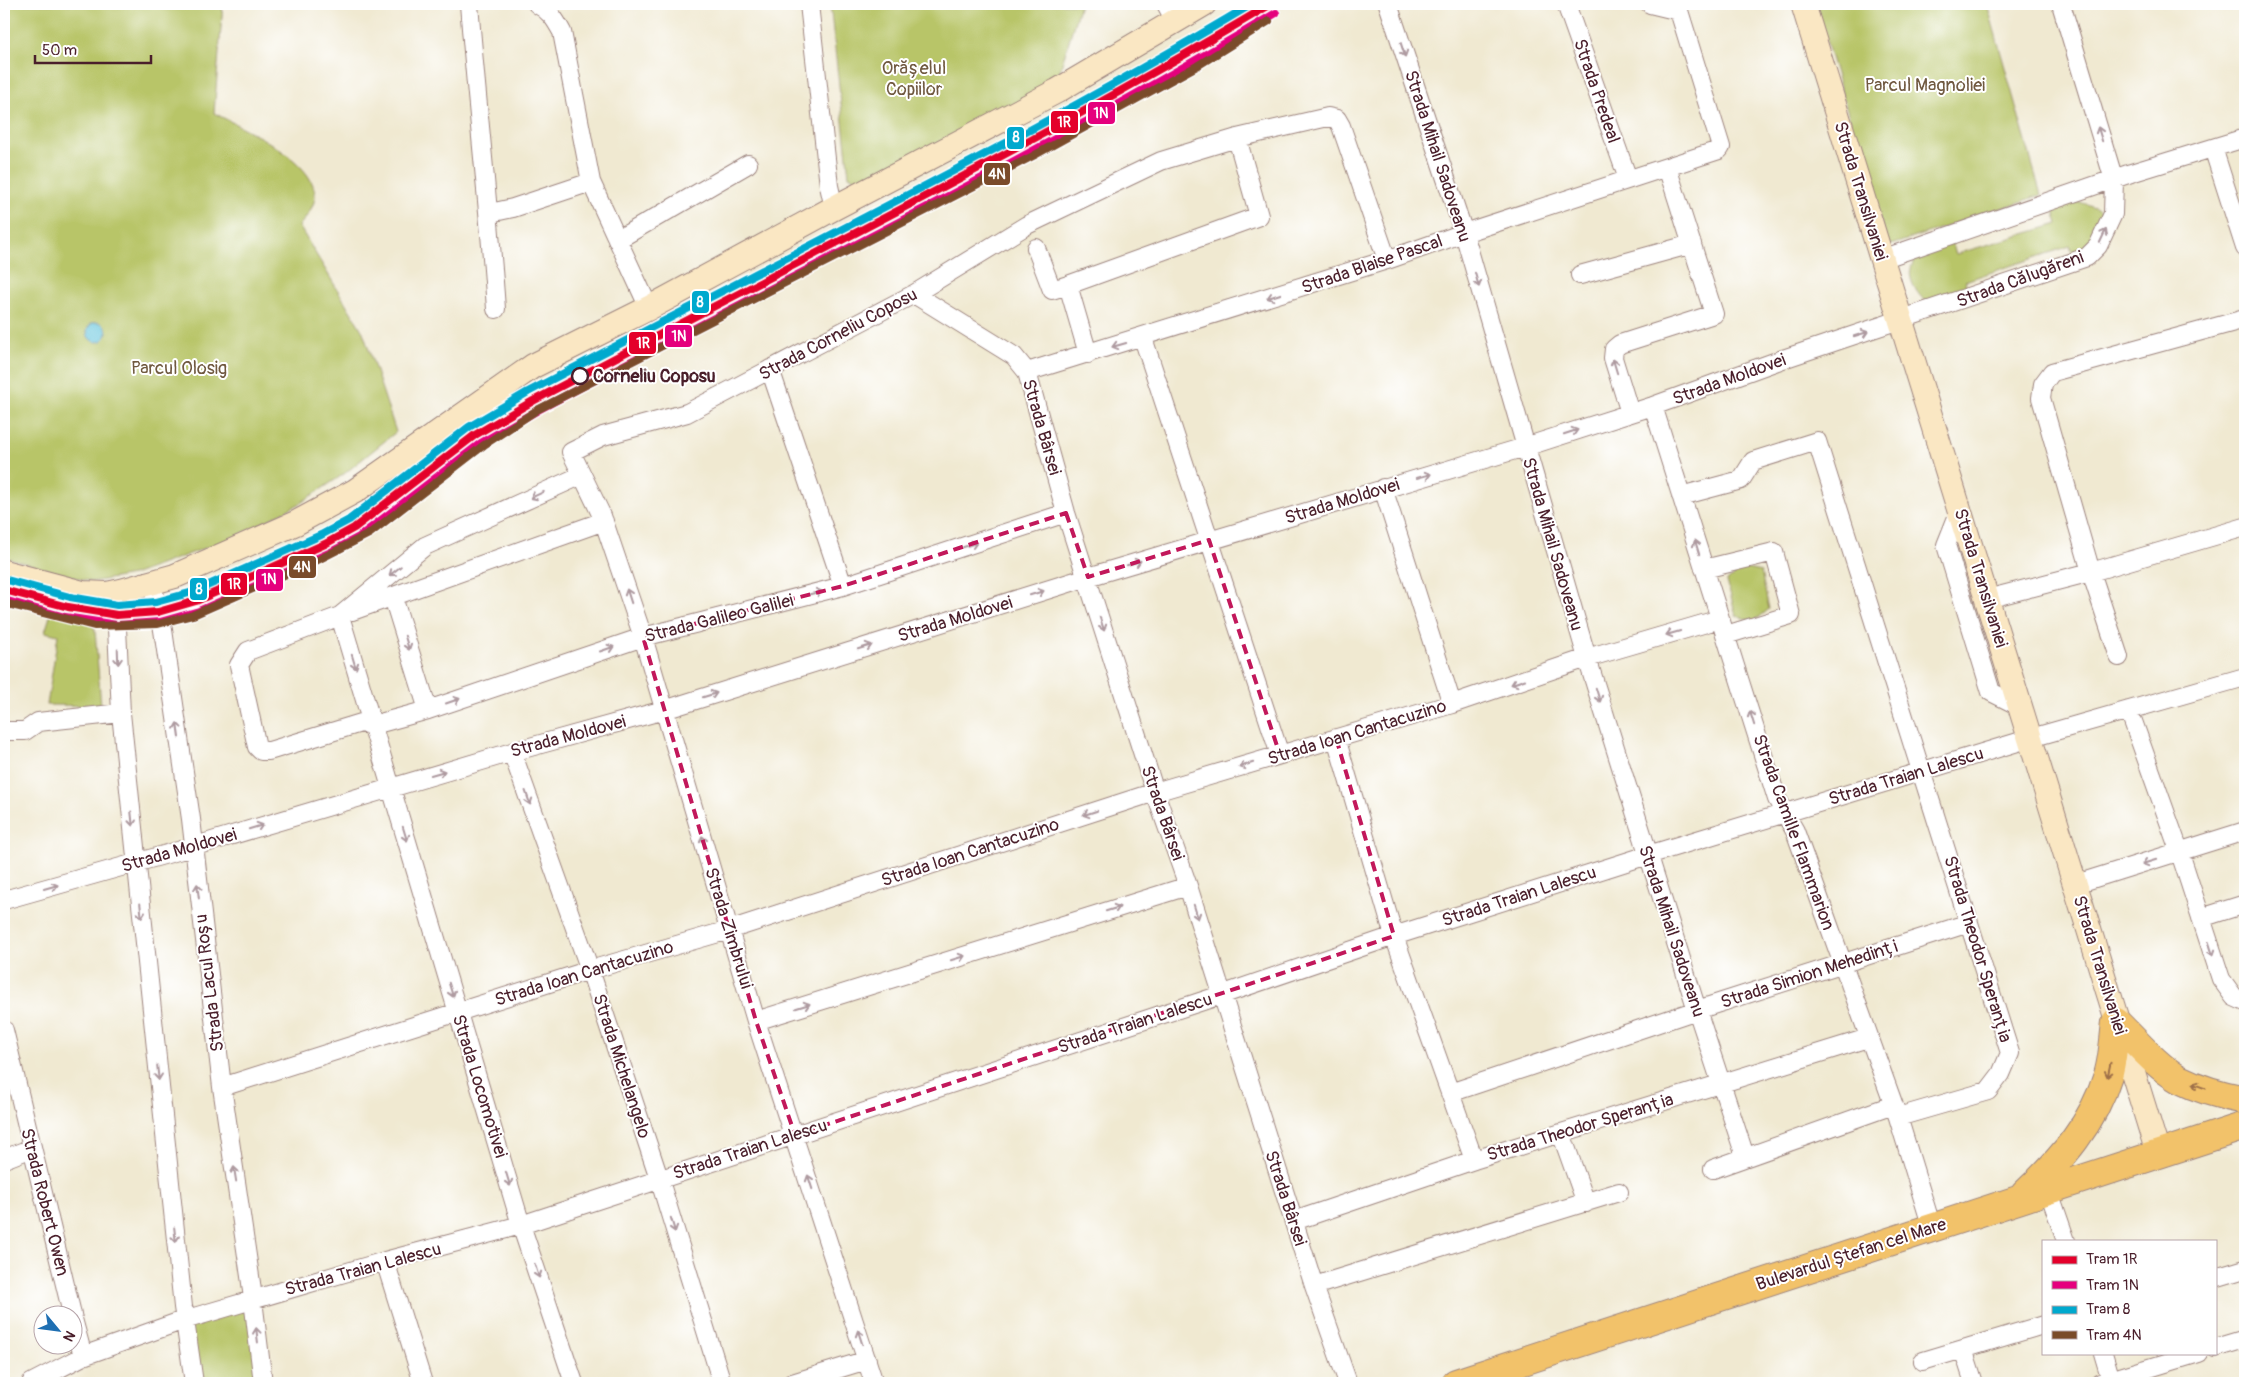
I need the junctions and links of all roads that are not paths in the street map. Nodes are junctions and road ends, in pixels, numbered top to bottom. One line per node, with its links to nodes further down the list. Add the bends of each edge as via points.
1 (469, 4): 20 (street)
2 (538, 4): 18 (street, via 554,17 562,32)
3 (809, 4): 19 (street)
4 (1204, 4): 10 (main road)
5 (1388, 4): 21 (street, Strada Mihail Sadoveanu, one-way to 21)
6 (1566, 4): 16 (street, Strada Predeal)
7 (1650, 4): 15 (street, Strada Blaise Pascal, via 1679,11 1721,147)
8 (1803, 4): 27 (main road, Strada Transilvaniei)
9 (2061, 4): 17 (street, one-way to 9)
10 (1170, 12): 19 (main road, via 1058,91)
11 (1237, 138): 26 (street, Strada Corneliu Coposu, via 1328,117 1337,119); 29 (street, via 1259,216); 30 (street, Strada Corneliu Coposu, via 1161,161 1027,225)
12 (2245, 138): 13 (street)
13 (2214, 148): 17 (street); 25 (street)
14 (748, 164): 22 (street)
15 (1667, 167): 16 (street, Strada Blaise Pascal); 23 (street)
16 (1628, 179): 21 (street, Strada Blaise Pascal)
17 (2114, 180): 27 (street); 34 (street, Strada Călugăreni, one-way to 17, via 2087,258 2098,246 2113,214)
18 (591, 182): 20 (street, via 513,208); 22 (street)
19 (834, 208): 31 (main road)
20 (490, 212): 32 (street)
21 (1464, 233): 26 (street, Strada Blaise Pascal); 41 (street, Strada Mihail Sadoveanu, one-way to 41)
22 (617, 240): 31 (street)
23 (1692, 244): 28 (street); 40 (street, one-way to 23, via 1613,358 1614,349 1620,344 1714,314)
24 (1036, 248): 29 (street, via 1052,290)
25 (2245, 248)
26 (1387, 260): 35 (street, Strada Blaise Pascal, one-way to 35)
27 (1882, 260): 34 (main road, Strada Transilvaniei)
28 (1580, 275)
29 (1068, 285): 36 (street)
30 (914, 294): 37 (street, Strada Corneliu Coposu); 38 (street, Strada Bârsei, via 1014,356)
31 (649, 308): 54 (main road, via 533,366 348,495 296,522)
32 (496, 310)
33 (2245, 319): 52 (street, via 2052,372 2043,384 2041,398)
34 (1901, 321): 39 (street, Strada Moldovei, one-way to 34); 45 (main road, Strada Transilvaniei)
35 (1143, 338): 36 (street, Strada Blaise Pascal, one-way to 36); 49 (street)
36 (1088, 354): 38 (street, Strada Blaise Pascal)
37 (770, 369): 42 (street, Strada Corneliu Coposu, via 687,413 603,436 571,452); 55 (street)
38 (1027, 372): 46 (street, Strada Bârsei)
39 (1653, 406): 40 (street, Strada Moldovei); 44 (street, Strada Camille Flammarion)
40 (1630, 413): 41 (street, Strada Moldovei, one-way to 40)
41 (1525, 447): 43 (street, Strada Moldovei, one-way to 41); 65 (street, Strada Mihail Sadoveanu)
42 (582, 475): 47 (street, Strada Zimbrului); 60 (street, one-way to 60, via 426,546)
43 (1384, 488): 49 (street, Strada Moldovei); 67 (street)
44 (1681, 496): 50 (street, Strada Camille Flammarion, one-way to 44); 79 (street, Strada Theodor Speranția, via 1741,480 1753,461 1817,441)
45 (1960, 510): 59 (main road, Strada Transilvaniei); 68 (street, via 1946,545 1991,692)
46 (1066, 514): 53 (street, Strada Bârsei); 55 (street, Strada Galileo Galilei, one-way to 46)
47 (604, 521): 58 (street); 63 (street, Strada Zimbrului, one-way to 47)
48 (2245, 526): 52 (street)
49 (1209, 540): 53 (street, Strada Moldovei, one-way to 49); 78 (street)
50 (1704, 569): 62 (street, Strada Camille Flammarion); 62 (street, Strada Ioan Cantacuzino, via 1774,552 1792,615)
51 (4, 572): 57 (main road)
52 (2091, 572): 59 (street); 64 (street)
53 (1088, 577): 70 (street, Strada Moldovei, one-way to 53); 81 (street, Strada Bârsei, one-way to 81)
54 (152, 584): 56 (main road); 84 (street, Strada Lacul Roșu, one-way to 54, via 191,819 163,630)
55 (843, 586): 63 (street, Strada Galileo Galilei, one-way to 55)
56 (121, 591): 57 (main road); 61 (street)
57 (83, 593): 61 (street)
58 (393, 597): 60 (street); 69 (street, one-way to 69)
59 (1987, 598): 68 (main road, Strada Transilvaniei)
60 (340, 616): 73 (street, one-way to 73); 73 (street, Strada Galileo Galilei, via 248,651 239,666 257,747 261,751 269,751 361,723)
61 (117, 623): 72 (street, one-way to 72)
62 (1723, 627): 65 (street, Strada Ioan Cantacuzino, one-way to 65); 82 (street, Strada Camille Flammarion, one-way to 62, via 1777,799)
63 (643, 637): 69 (street, Strada Galileo Galilei, one-way to 63); 70 (street, Strada Zimbrului)
64 (2119, 657)
65 (1587, 658): 67 (street, Strada Ioan Cantacuzino, one-way to 67); 86 (street, Strada Mihail Sadoveanu, one-way to 86)
66 (2245, 677): 71 (street, Strada Traian Lalescu)
67 (1452, 704): 75 (street, Strada Ioan Cantacuzino)
68 (2021, 707): 76 (main road, Strada Transilvaniei)
69 (428, 710): 73 (street, Strada Galileo Galilei)
70 (664, 710): 77 (street, Strada Moldovei); 94 (street, Strada Zimbrului, one-way to 70)
71 (2129, 710): 76 (street, Strada Traian Lalescu); 85 (street)
72 (121, 714): 74 (street, via 38,722 25,731); 87 (street, one-way to 87)
73 (373, 725): 80 (street)
74 (4, 731)
75 (1336, 738): 78 (street, Strada Ioan Cantacuzino); 95 (street)
76 (2031, 738): 79 (street, Strada Traian Lalescu); 88 (main road, Strada Transilvaniei)
77 (512, 752): 80 (street, Strada Moldovei, one-way to 77); 97 (street, Strada Michelangelo, one-way to 97)
78 (1280, 755): 81 (street, Strada Ioan Cantacuzino, one-way to 81)
79 (1922, 771): 82 (street, Strada Traian Lalescu); 93 (street, Strada Theodor Speranția)
80 (391, 787): 84 (street, Strada Moldovei, one-way to 80); 101 (street, Strada Locomotivei, one-way to 101)
81 (1156, 792): 89 (street, Strada Bârsei); 94 (street, Strada Ioan Cantacuzino, one-way to 94)
82 (1785, 814): 86 (street, Strada Traian Lalescu); 96 (street, Strada Camille Flammarion, via 1795,831)
83 (2245, 831): 85 (street)
84 (192, 847): 87 (street, Strada Moldovei); 107 (street, Strada Lacul Roșu, one-way to 84)
85 (2180, 853): 88 (street, one-way to 88); 92 (street)
86 (1648, 855): 95 (street, Strada Traian Lalescu); 100 (street, Strada Mihail Sadoveanu)
87 (136, 863): 90 (street, Strada Moldovei, one-way to 87); 135 (street, one-way to 135)
88 (2076, 884): 103 (main road, Strada Transilvaniei)
89 (1188, 886): 98 (street, Strada Bârsei, one-way to 98); 102 (street, one-way to 89)
90 (4, 900)
91 (2245, 904): 92 (street)
92 (2201, 918): 99 (street, one-way to 99, via 2221,979 2234,997)
93 (1969, 923): 96 (street, Strada Simion Mehedinți); 110 (street, Strada Theodor Speranția, via 2010,1053 2001,1074 1988,1091)
94 (730, 930): 97 (street, Strada Ioan Cantacuzino); 102 (street, Strada Zimbrului)
95 (1394, 936): 98 (street, Strada Traian Lalescu); 108 (street)
96 (1843, 965): 100 (street, Strada Simion Mehedinți); 105 (street, Strada Camille Flammarion)
97 (590, 970): 101 (street, Strada Ioan Cantacuzino); 120 (street, Strada Michelangelo)
98 (1221, 995): 113 (street, Strada Traian Lalescu); 125 (street, Strada Bârsei)
99 (2245, 1002)
100 (1696, 1010): 106 (street, Strada Mihail Sadoveanu); 108 (street, Strada Simion Mehedinți)
101 (458, 1011): 107 (street, Strada Ioan Cantacuzino); 126 (street, Strada Locomotivei, one-way to 126)
102 (756, 1021): 113 (street, Strada Zimbrului)
103 (2116, 1022): 109 (main road, one-way to 103, via 2179,1078); 115 (main road, Strada Transilvaniei); 123 (main road, one-way to 123, via 2109,1074 2091,1117 2076,1141)
104 (4, 1030): 114 (street, Strada Robert Owen)
105 (1868, 1038): 106 (street, Strada Theodor Speranția); 110 (street, Strada Camille Flammarion)
106 (1720, 1084): 112 (street, Strada Theodor Speranția); 116 (street, Strada Mihail Sadoveanu)
107 (222, 1087): 133 (street, Strada Lacul Roșu, one-way to 107)
108 (1450, 1093): 118 (street)
109 (2245, 1100)
110 (1895, 1111): 116 (street, Strada Theodor Speranția); 127 (street, Strada Camille Flammarion)
111 (2245, 1126): 115 (main road, Bulevardul Ștefan cel Mare)
112 (1561, 1133): 118 (street, Strada Theodor Speranția); 124 (street)
113 (795, 1135): 120 (street, Strada Traian Lalescu); 143 (street, Strada Zimbrului, one-way to 113)
114 (32, 1148): 117 (street); 134 (street, Strada Robert Owen)
115 (2158, 1153): 121 (main road, Bulevardul Ștefan cel Mare)
116 (1745, 1156): 119 (street, Strada Theodor Speranția)
117 (4, 1159)
118 (1474, 1160): 125 (street, Strada Theodor Speranția)
119 (1712, 1169)
120 (659, 1178): 126 (street, Strada Traian Lalescu); 151 (street, Strada Michelangelo, one-way to 151)
121 (2048, 1189): 123 (main road, Bulevardul Ștefan cel Mare); 128 (street)
122 (1619, 1192): 124 (street)
123 (2020, 1199): 127 (main road, Bulevardul Ștefan cel Mare)
124 (1586, 1203): 132 (street)
125 (1294, 1221): 132 (street, Strada Bârsei)
126 (522, 1225): 129 (street, Strada Traian Lalescu); 150 (street, Strada Locomotivei, one-way to 150)
127 (1932, 1228): 155 (main road, Bulevardul Ștefan cel Mare)
128 (2066, 1240)
129 (385, 1261): 133 (street, Strada Traian Lalescu); 149 (street)
130 (2245, 1269): 131 (street)
131 (2216, 1278)
132 (1314, 1286): 154 (street, Strada Bârsei)
133 (253, 1300): 135 (street, Strada Traian Lalescu); 148 (street, Strada Lacul Roșu, one-way to 133)
134 (69, 1304)
135 (184, 1320): 142 (street, Strada Traian Lalescu); 147 (street)
136 (2042, 1325): 139 (street)
137 (2245, 1339): 138 (street)
138 (2216, 1348)
139 (1963, 1349): 144 (street); 156 (street)
140 (2103, 1354): 145 (street)
141 (2196, 1354): 145 (street)
142 (82, 1356): 146 (street, Strada Traian Lalescu)
143 (867, 1360): 152 (street); 153 (street, Strada Zimbrului)
144 (1923, 1361)
145 (2105, 1381)
146 (30, 1383)
147 (194, 1383)
148 (263, 1383)
149 (423, 1383)
150 (574, 1383)
151 (722, 1383)
152 (792, 1383)
153 (874, 1383)
154 (1348, 1383)
155 (1456, 1383)
156 (1974, 1383)

